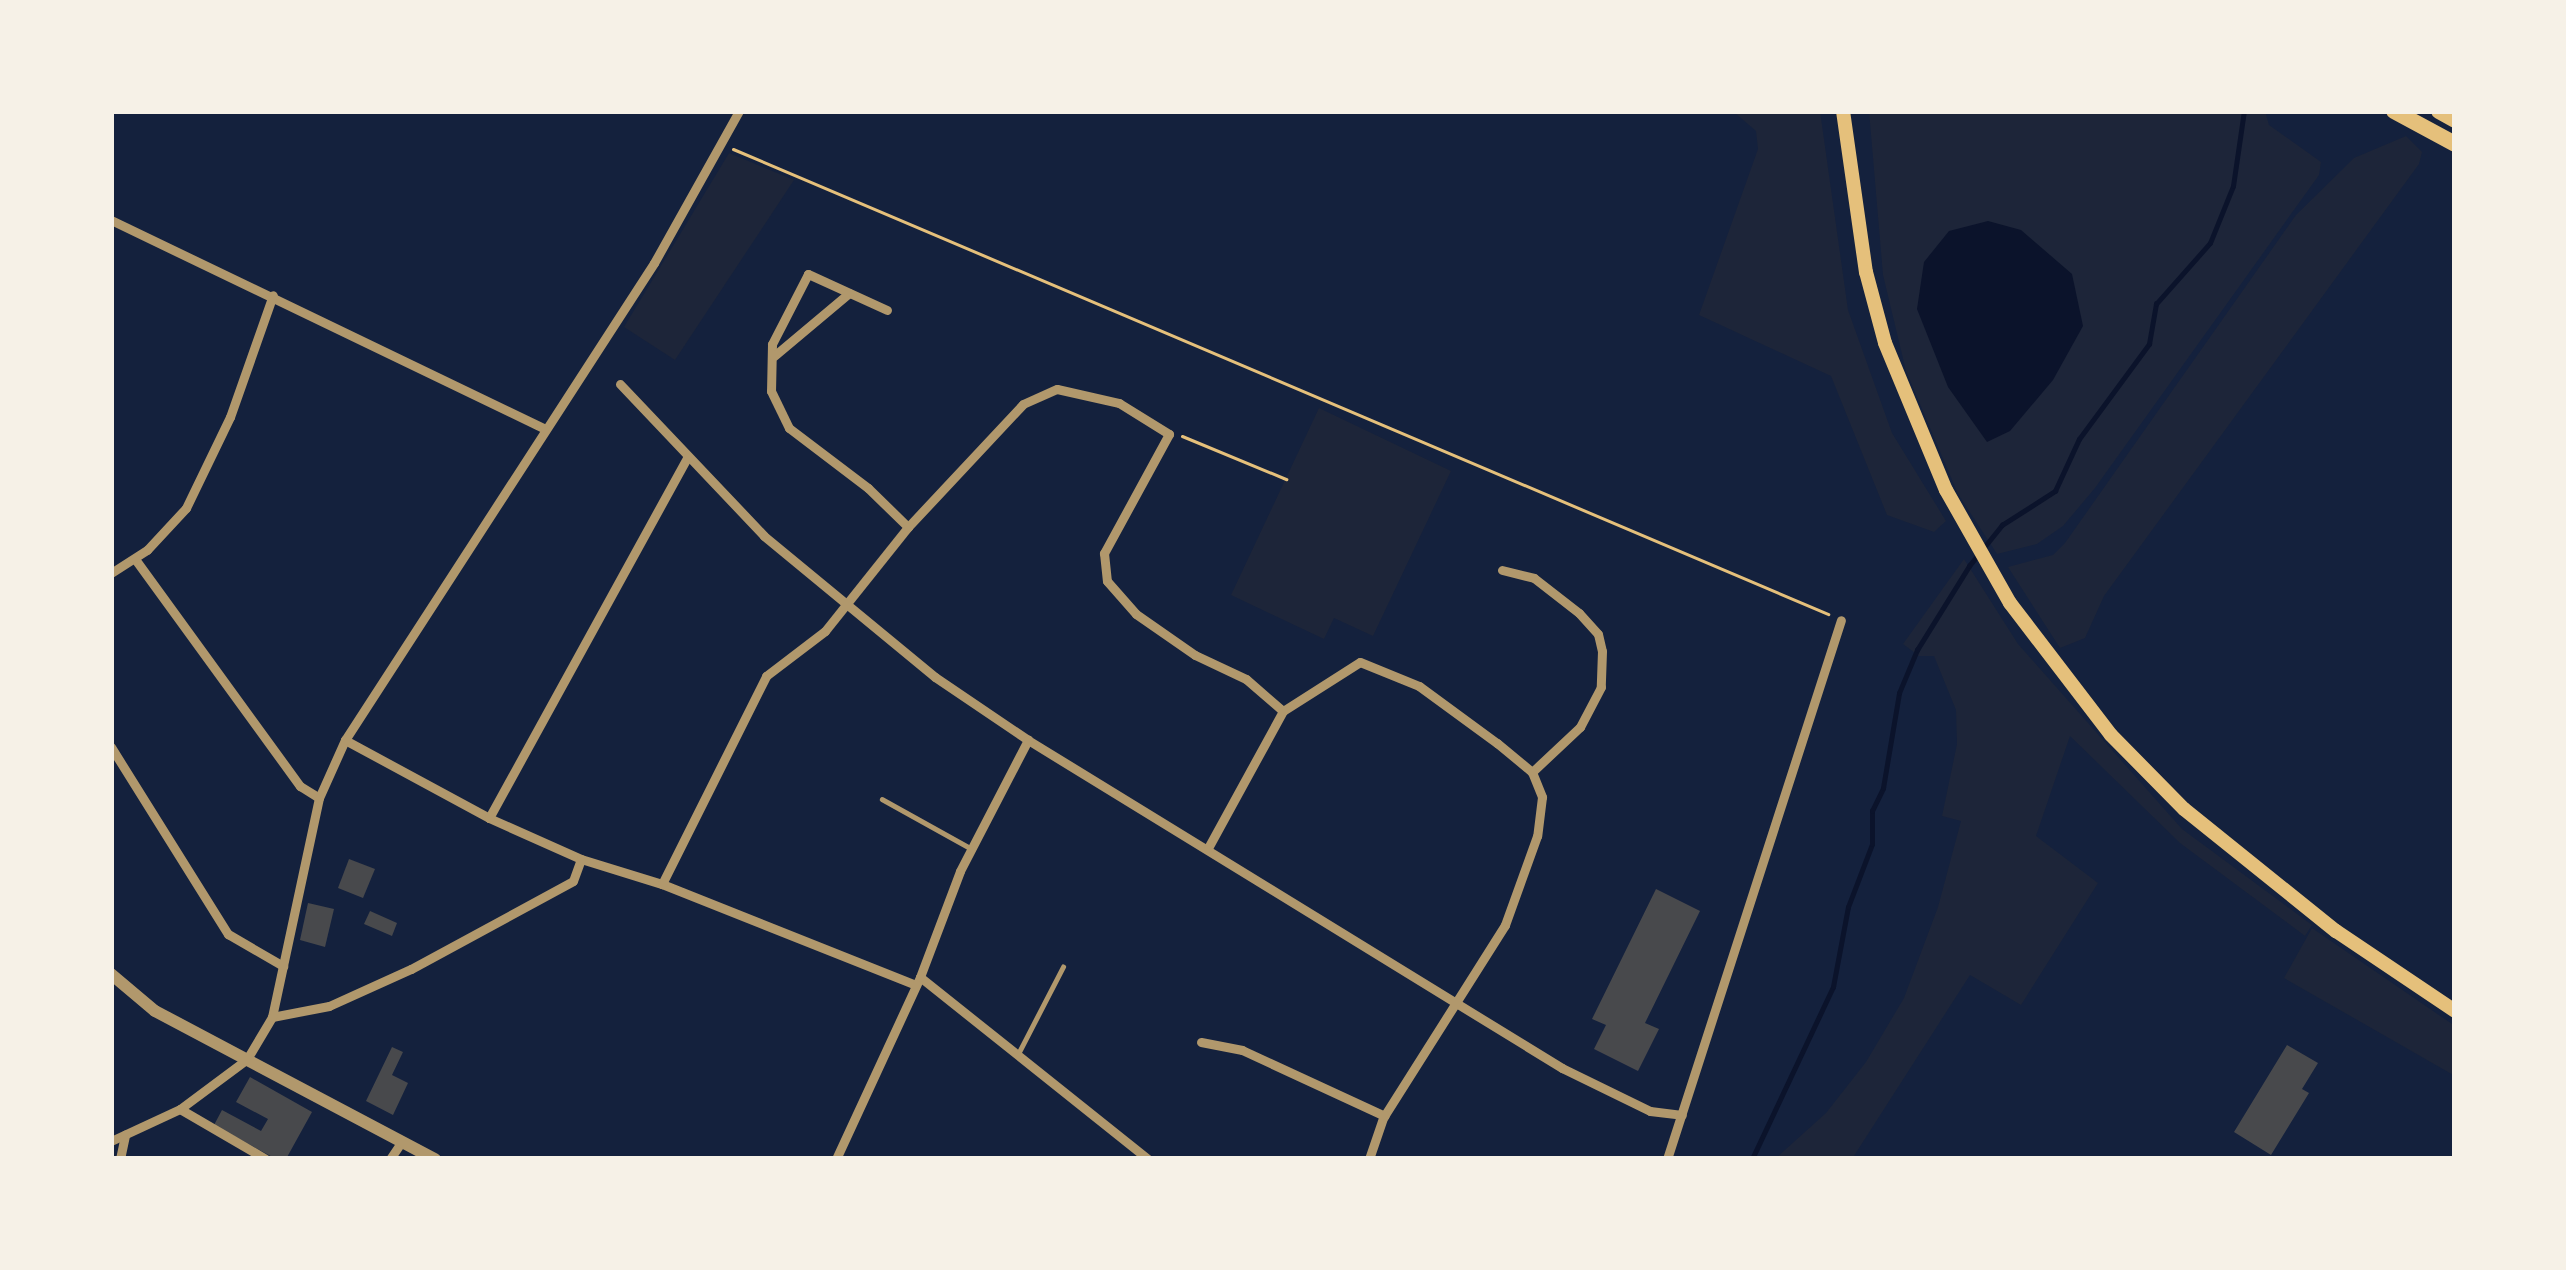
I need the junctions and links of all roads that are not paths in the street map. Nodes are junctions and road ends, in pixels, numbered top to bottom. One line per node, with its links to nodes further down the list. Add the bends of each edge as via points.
1 (739, 111): 13 (street)
2 (1843, 111): 38 (main road, via 1866,272 1893,364 1946,490 2010,603 2099,721 2184,809 2336,931)
3 (2394, 111): 6 (highway)
4 (2439, 111): 5 (highway)
5 (2455, 120)
6 (2455, 144)
7 (111, 220): 9 (street)
8 (849, 293): 10 (street); 11 (street); 11 (street, via 808,274 772,344)
9 (272, 296): 13 (street); 16 (street, via 230,417 186,508)
10 (887, 310)
11 (774, 356): 15 (street, via 771,391 789,428)
12 (620, 384): 14 (street)
13 (544, 428): 22 (street)
14 (687, 458): 19 (street); 28 (street)
15 (908, 527): 19 (street); 21 (street, via 1023,404 1057,388 1119,403 1169,434 1105,554 1107,580 1136,614)
16 (135, 559): 18 (street); 26 (street, via 299,786)
17 (1502, 570): 25 (street, via 1534,578 1579,613 1602,651 1601,687 1580,727)
18 (111, 573)
19 (845, 606): 23 (street); 32 (street, via 766,676)
20 (1841, 620): 44 (street)
21 (1283, 710): 25 (street, via 1360,662 1419,686); 29 (street)
22 (345, 740): 26 (street); 28 (street)
23 (1028, 740): 29 (street); 30 (street)
24 (111, 747): 33 (street, via 228,934)
25 (1532, 772): 37 (street, via 1542,797 1537,836 1505,925)
26 (319, 798): 33 (street)
27 (882, 799): 30 (lane)
28 (488, 818): 31 (street)
29 (1208, 848): 37 (street)
30 (972, 849): 36 (street)
31 (581, 859): 32 (street); 39 (street, via 573,881 411,969 329,1006)
32 (662, 884): 36 (street)
33 (283, 966): 39 (street)
34 (1063, 967): 41 (lane)
35 (111, 974): 42 (street, via 155,1011)
36 (918, 981): 41 (street); 53 (street)
37 (1458, 1003): 44 (street, via 1562,1068 1650,1111); 45 (street)
38 (2455, 1011)
39 (272, 1017): 42 (street)
40 (1201, 1042): 45 (street, via 1241,1049)
41 (1018, 1054): 54 (street)
42 (247, 1059): 43 (street); 48 (street)
43 (180, 1109): 46 (street); 50 (street)
44 (1682, 1115): 56 (street)
45 (1385, 1116): 55 (street)
46 (124, 1136): 47 (street); 49 (street)
47 (111, 1141)
48 (401, 1141): 51 (street); 52 (street)
49 (120, 1159)
50 (266, 1159)
51 (390, 1159)
52 (434, 1159)
53 (836, 1159)
54 (1148, 1159)
55 (1369, 1159)
56 (1667, 1159)

